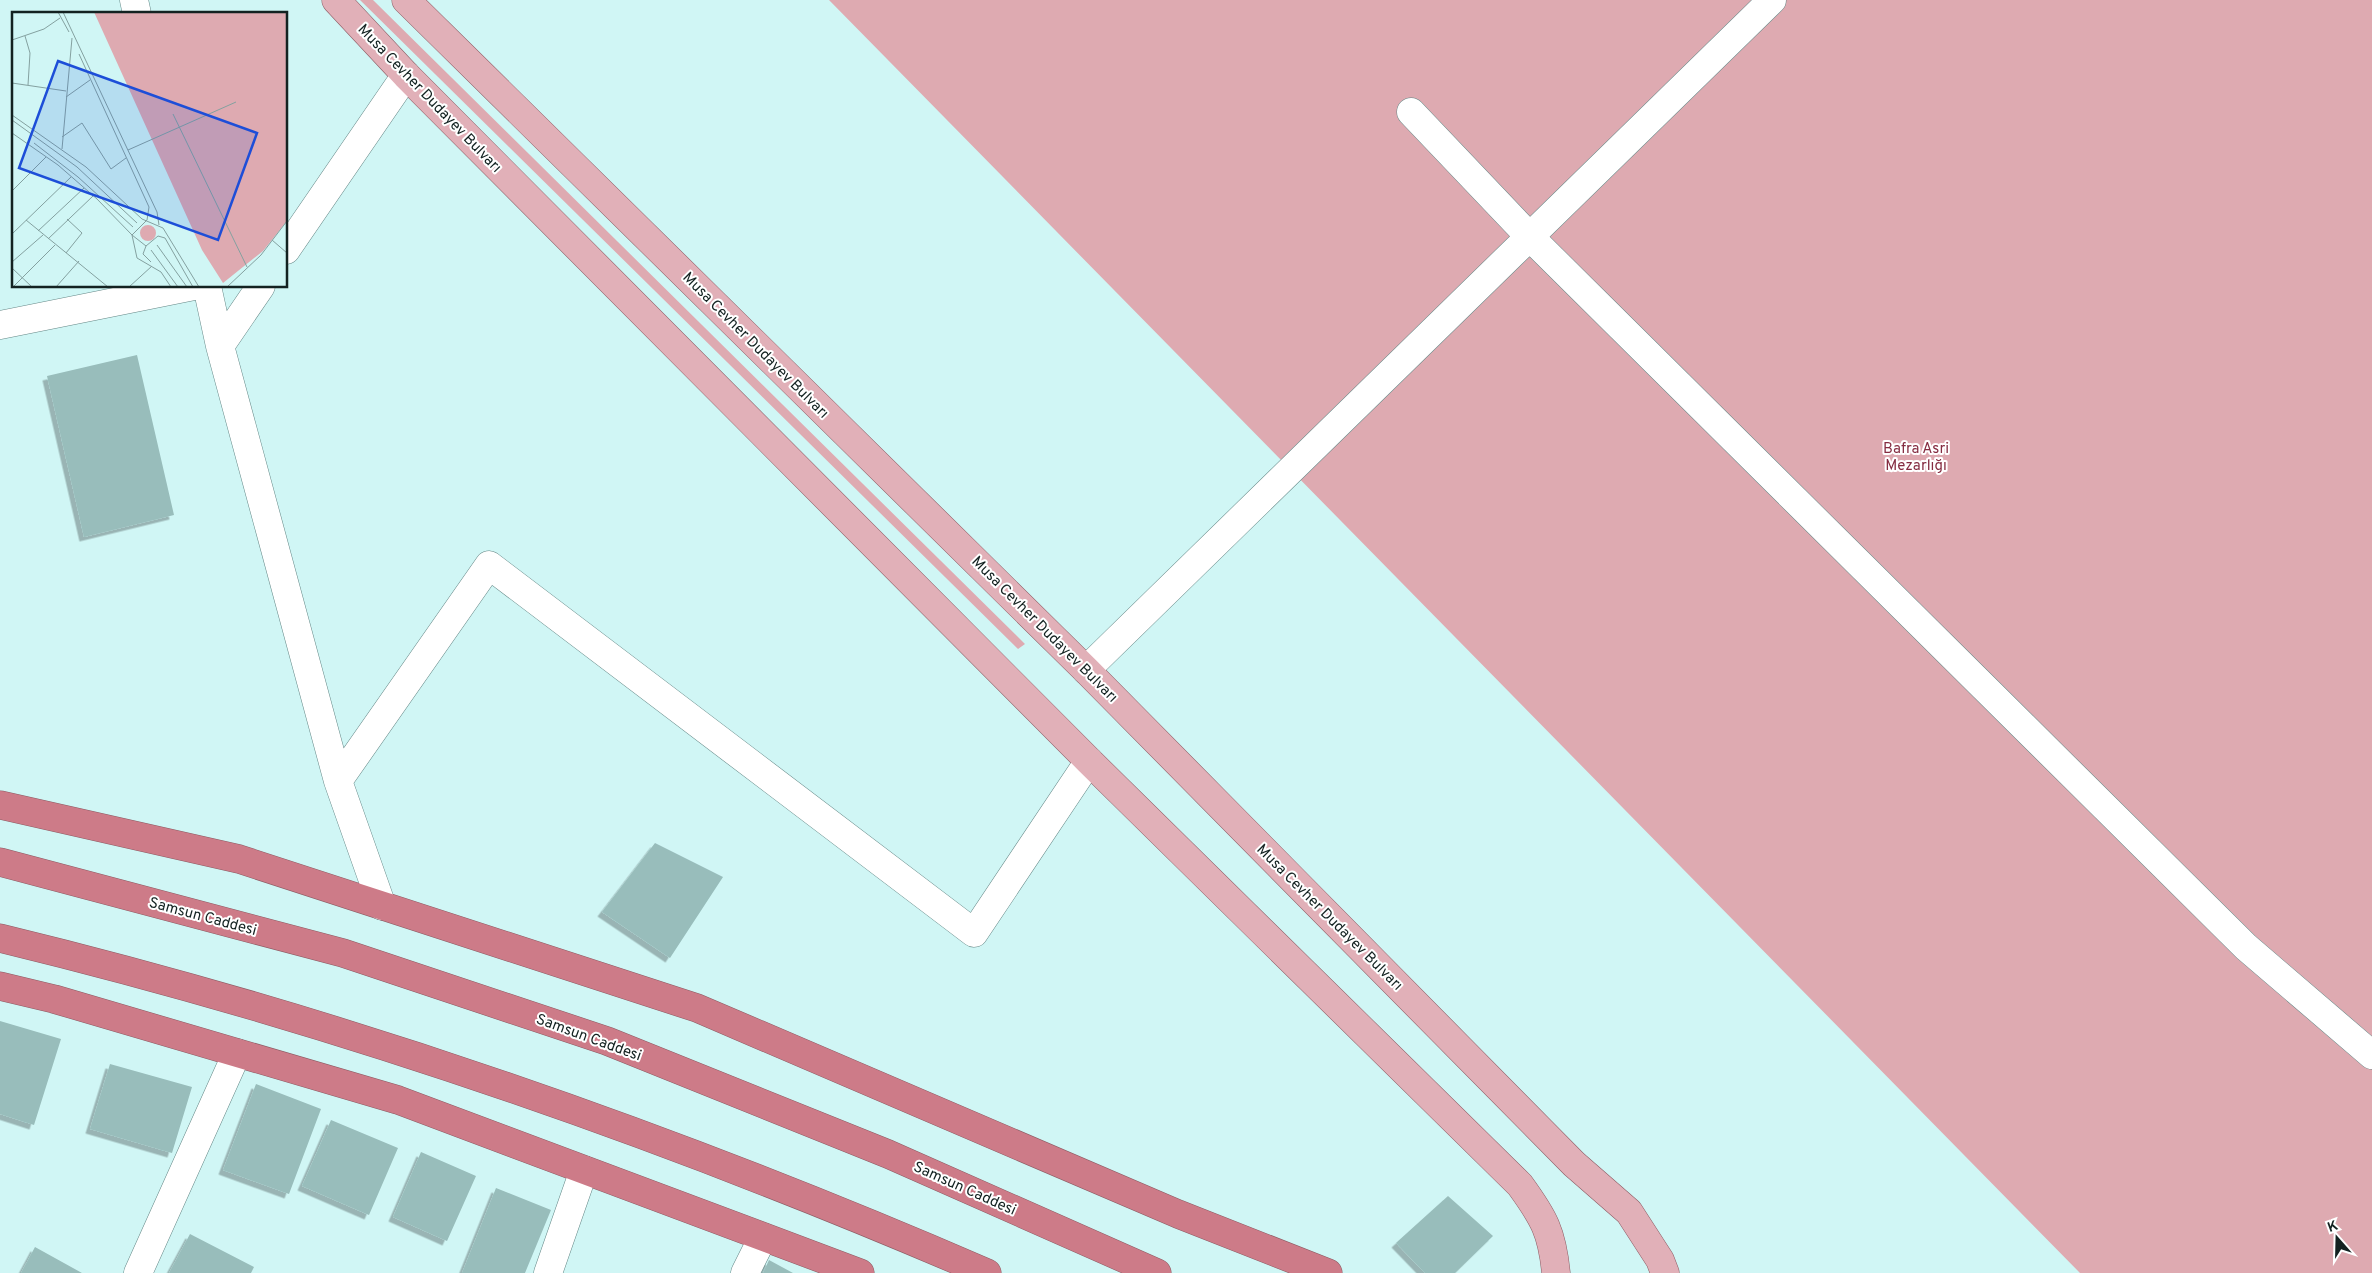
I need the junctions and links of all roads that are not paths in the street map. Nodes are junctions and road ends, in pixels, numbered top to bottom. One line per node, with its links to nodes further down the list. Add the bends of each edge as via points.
1 (336, 0): 4 (main road, Musa Cevher Dudayev Bulvarı)
2 (406, 0): 13 (main road, Musa Cevher Dudayev Bulvarı)
3 (1772, 0): 6 (street)
4 (406, 75): 7 (street); 14 (main road, Musa Cevher Dudayev Bulvarı)
5 (1411, 112): 6 (street)
6 (1530, 236): 13 (street); 22 (street, via 2246,947)
7 (288, 247)
8 (184, 288): 11 (street)
9 (207, 288): 12 (street)
10 (260, 288): 12 (street)
11 (0, 325)
12 (220, 346): 15 (street)
13 (1086, 670): 33 (main road, Musa Cevher Dudayev Bulvarı, via 1574,1164 1629,1212)
14 (1089, 761): 15 (street, via 974,933 489,565); 32 (main road, Musa Cevher Dudayev Bulvarı, via 1520,1185 1543,1218 1554,1248)
15 (338, 781): 18 (street)
16 (0, 805): 18 (highway, via 239,859)
17 (0, 862): 30 (highway, Samsun Caddesi, via 342,953 607,1041 888,1154)
18 (382, 906): 31 (highway, via 698,1008 1178,1214)
19 (0, 938): 29 (highway, via 230,997 424,1060 659,1140 898,1234)
20 (0, 986): 21 (highway)
21 (237, 1053): 23 (highway, via 398,1100); 25 (street)
22 (2372, 1055)
23 (584, 1170): 24 (highway); 26 (street)
24 (764, 1237): 27 (street); 28 (highway)
25 (138, 1273)
26 (548, 1273)
27 (745, 1273)
28 (860, 1273)
29 (987, 1273)
30 (1157, 1273)
31 (1328, 1273)
32 (1556, 1273)
33 (1665, 1273)

